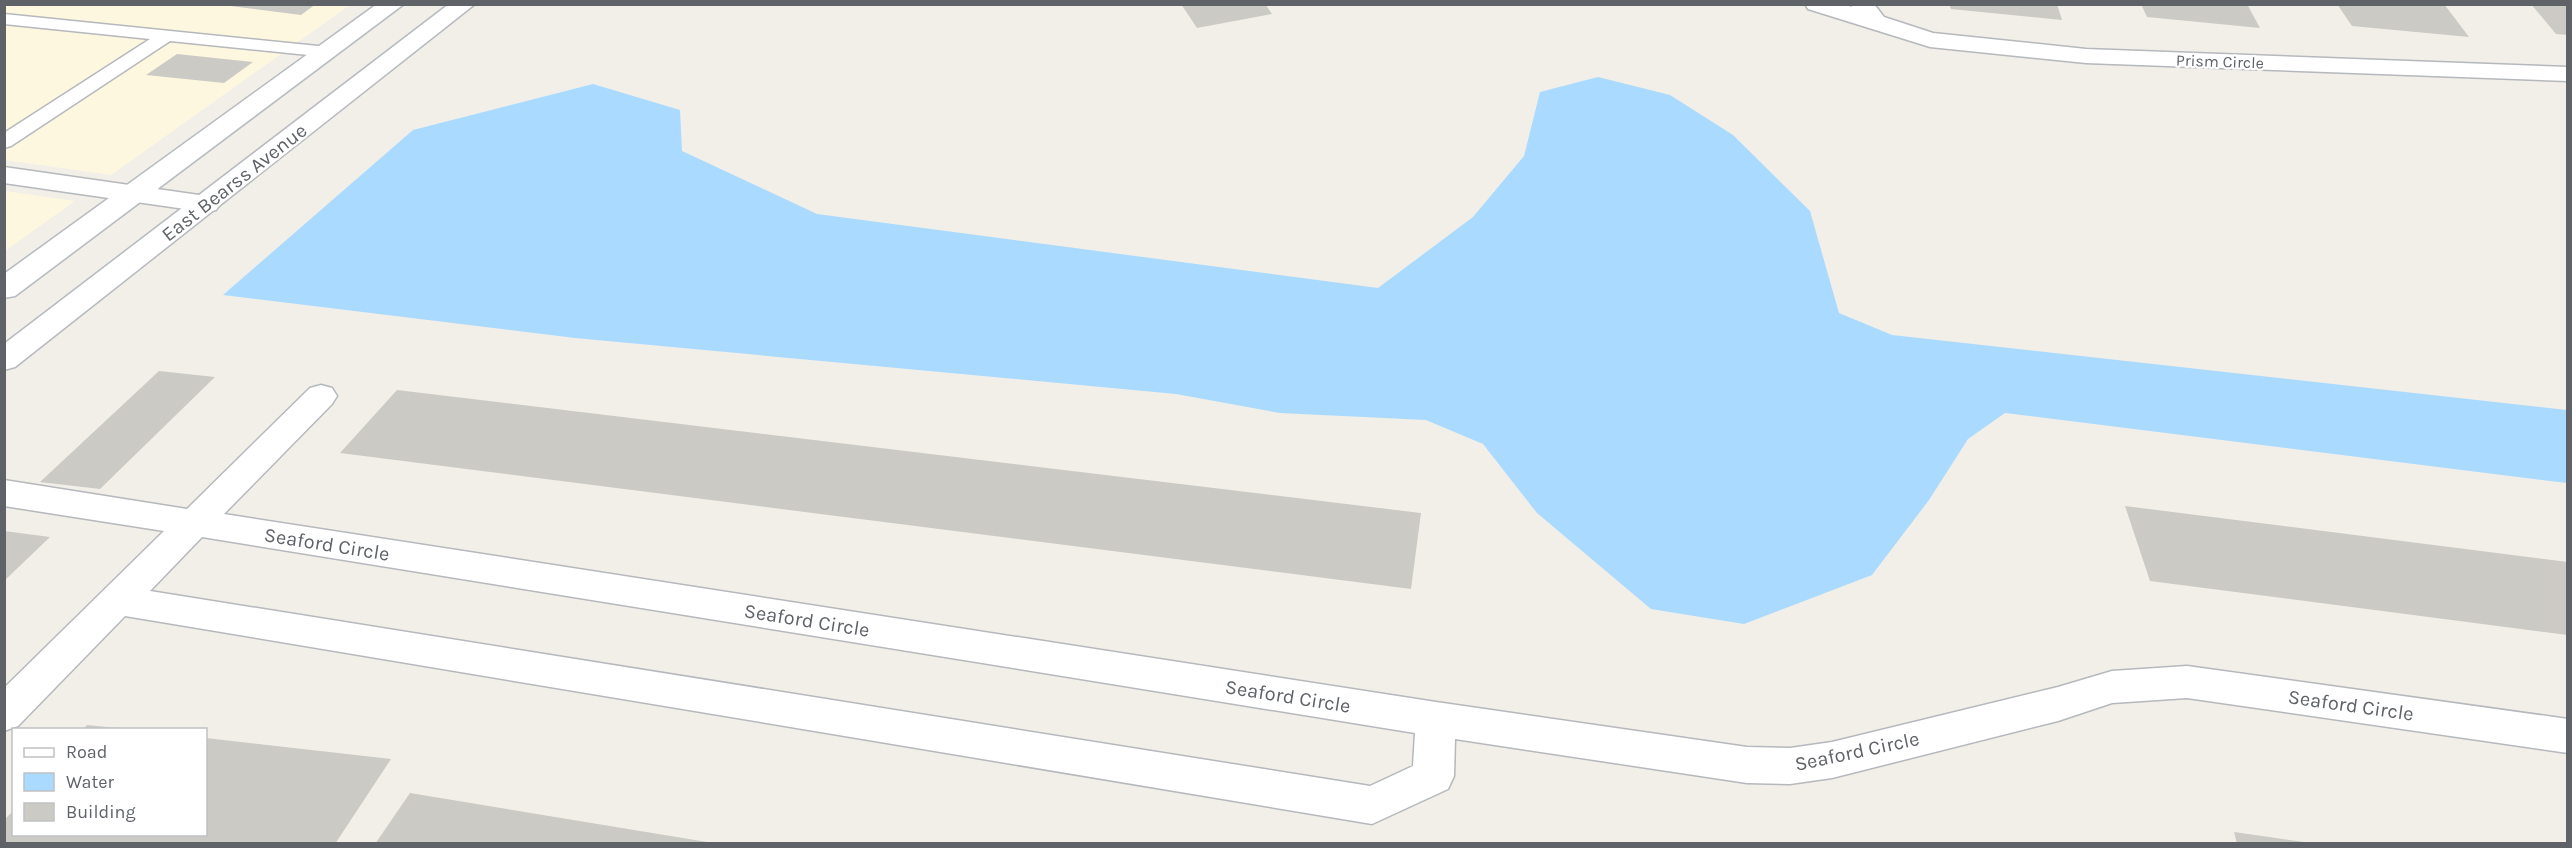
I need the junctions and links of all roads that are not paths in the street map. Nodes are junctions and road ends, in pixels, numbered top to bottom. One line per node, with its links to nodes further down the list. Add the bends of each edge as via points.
1 (393, 4): 7 (street)
2 (464, 4): 12 (street, East Bearss Avenue)
3 (1816, 4): 4 (street, Prism Circle)
4 (1868, 14): 8 (street, Prism Circle, via 1930,40 2086,56)
5 (4, 19): 6 (lane)
6 (166, 36): 7 (lane); 9 (lane)
7 (328, 52): 11 (street)
8 (2568, 74)
9 (4, 142)
10 (4, 175): 11 (street)
11 (135, 194): 12 (street); 13 (street)
12 (206, 204): 14 (street, East Bearss Avenue)
13 (4, 289)
14 (4, 360)
15 (321, 396): 17 (street)
16 (4, 493): 17 (street, Seaford Circle)
17 (196, 523): 18 (street); 20 (street, Seaford Circle)
18 (117, 600): 19 (street); 20 (street, via 1372,805 1433,776)
19 (4, 714)
20 (1436, 719): 21 (street, Seaford Circle, via 1747,765 1790,766 1844,758 2112,687 2187,682)
21 (2568, 736)

